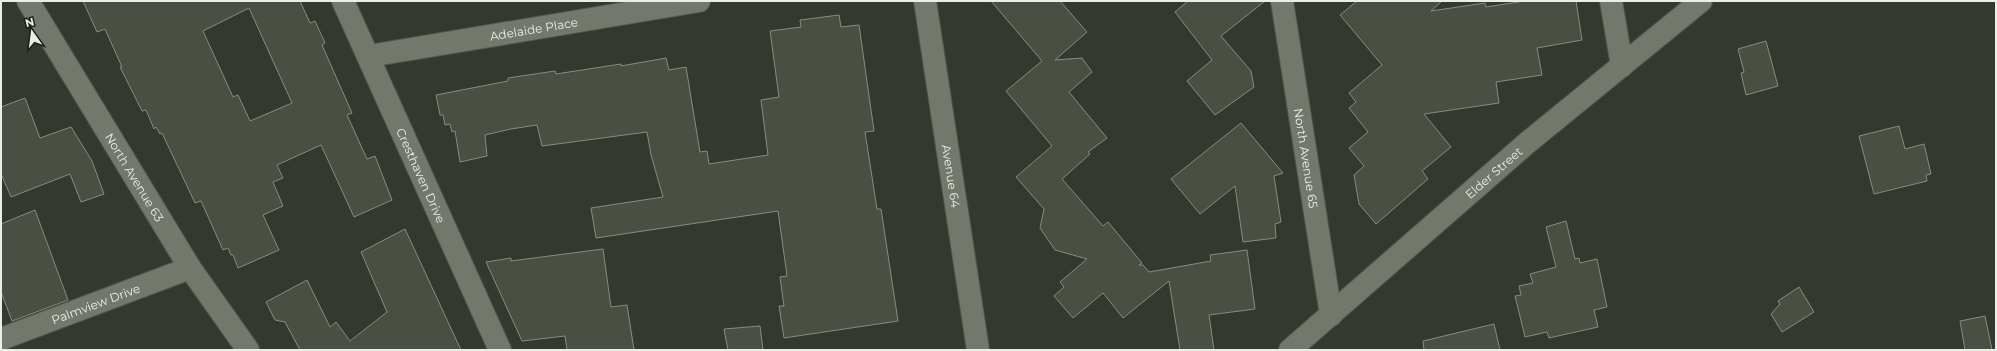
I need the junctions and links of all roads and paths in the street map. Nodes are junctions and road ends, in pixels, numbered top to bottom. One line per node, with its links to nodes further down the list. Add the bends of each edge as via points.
1 (28, 1): 10 (street, North Avenue 63)
2 (343, 1): 8 (street, Cresthaven Drive)
3 (699, 1): 8 (street, Adelaide Place)
4 (925, 1): 15 (street, Avenue 64)
5 (1282, 1): 11 (street, North Avenue 65)
6 (1611, 1): 9 (street)
7 (1701, 1): 9 (street, Elder Street)
8 (369, 56): 14 (street, Cresthaven Drive)
9 (1622, 66): 11 (street, Elder Street, via 1527,143)
10 (190, 268): 12 (street, Palmview Drive); 13 (street, North Avenue 63)
11 (1331, 315): 16 (street, Elder Street)
12 (1, 340)
13 (248, 350)
14 (500, 350)
15 (978, 350)
16 (1290, 350)

